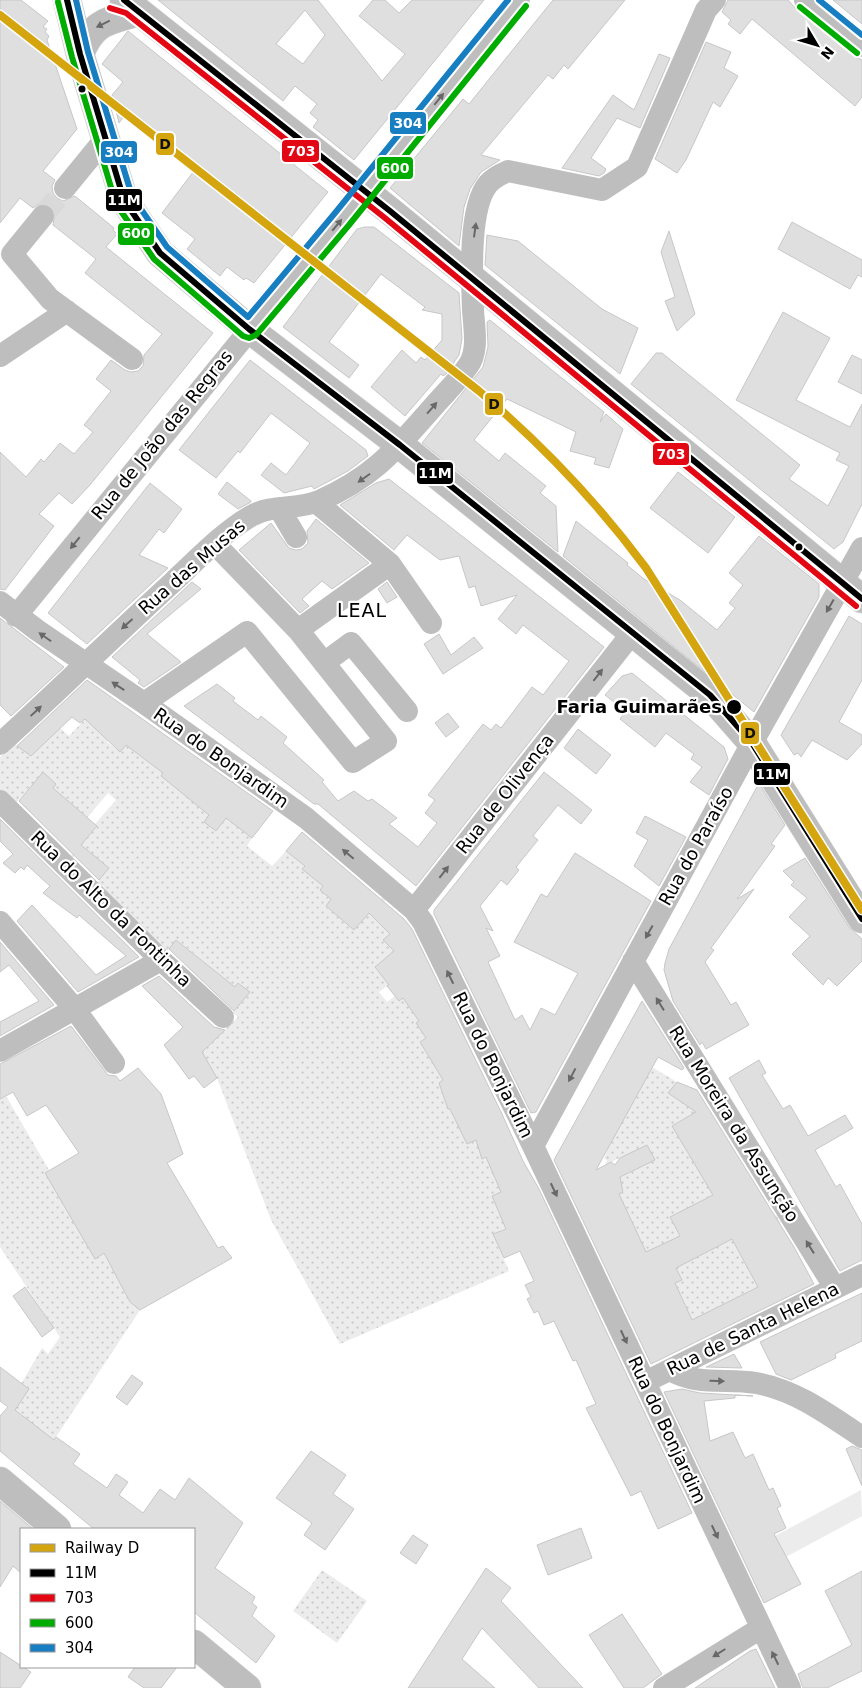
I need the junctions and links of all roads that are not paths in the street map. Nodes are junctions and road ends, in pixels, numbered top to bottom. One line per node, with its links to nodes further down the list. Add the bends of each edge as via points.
1 (67, 0): 7 (main road)
2 (519, 0): 10 (street, Rua de João das Regras, one-way to 2)
3 (715, 0): 12 (street, Rua das Musas, one-way to 3, via 472,254 479,204 487,185 498,176 508,171 602,190 637,167 706,10)
4 (806, 0): 6 (street)
5 (126, 4): 7 (main road, one-way to 7, via 89,33); 10 (main road)
6 (862, 46)
7 (80, 54): 8 (main road)
8 (106, 139): 9 (street); 14 (main road, via 124,200 147,236 160,253)
9 (65, 188)
10 (365, 191): 12 (main road); 14 (street, Rua de João das Regras, one-way to 10)
11 (43, 216): 13 (street, via 12,254 50,299)
12 (473, 278): 17 (street, Rua das Musas, one-way to 12, via 469,365 476,347); 24 (main road)
13 (67, 311): 15 (street); 16 (street)
14 (249, 329): 17 (main road); 25 (street, Rua de João das Regras, one-way to 25)
15 (0, 356)
16 (132, 359)
17 (400, 445): 18 (street, Rua das Musas, one-way to 18, via 359,482); 28 (main road)
18 (316, 502): 19 (street, Rua das Musas); 23 (street)
19 (279, 508): 20 (street); 21 (street, Rua das Musas, via 251,516)
20 (296, 537)
21 (215, 544): 27 (street); 30 (street, Rua das Musas, one-way to 30)
22 (862, 548): 24 (street, Rua do Paraíso)
23 (390, 564): 26 (street); 27 (street)
24 (853, 591): 33 (street, Rua do Paraíso, one-way to 33)
25 (8, 609): 30 (street, Rua do Bonjardim, one-way to 25)
26 (430, 623)
27 (298, 630): 29 (street)
28 (633, 632): 33 (main road, via 710,695); 36 (street, Rua de Olivença, one-way to 28)
29 (324, 663): 31 (street, via 386,741 353,762 247,632); 32 (street, via 351,643)
30 (85, 665): 31 (street, Rua do Bonjardim, one-way to 30); 34 (street, Rua das Musas, one-way to 30)
31 (144, 703): 36 (street, Rua do Bonjardim, one-way to 31, via 306,818)
32 (407, 711)
33 (752, 743): 37 (main road); 40 (street, Rua do Paraíso, one-way to 40)
34 (0, 744)
35 (0, 800): 39 (street, Rua do Alto da Fontinha)
36 (414, 910): 45 (street, Rua do Bonjardim, one-way to 36, via 423,922)
37 (862, 919)
38 (0, 922): 41 (street)
39 (161, 960): 41 (street); 42 (street, Rua do Alto da Fontinha)
40 (633, 961): 45 (street, Rua do Paraíso, one-way to 45); 47 (street, Rua Moreira da Assunção, one-way to 40)
41 (74, 1008): 43 (street); 44 (street)
42 (223, 1017)
43 (0, 1051)
44 (114, 1063)
45 (533, 1146): 49 (street, Rua do Bonjardim, one-way to 49)
46 (862, 1275): 47 (street, Rua de Santa Helena)
47 (836, 1288): 48 (street, Rua de Santa Helena)
48 (670, 1370): 49 (street, Rua de Santa Helena); 50 (street, one-way to 50, via 696,1381 757,1384 776,1389 812,1404)
49 (645, 1382): 53 (street, Rua do Bonjardim, one-way to 53)
50 (862, 1437)
51 (0, 1481): 52 (main road)
52 (56, 1528)
53 (761, 1628): 56 (street, one-way to 56); 57 (street, Rua do Bonjardim, one-way to 53)
54 (195, 1645): 55 (main road)
55 (247, 1688)
56 (664, 1688)
57 (790, 1688)

